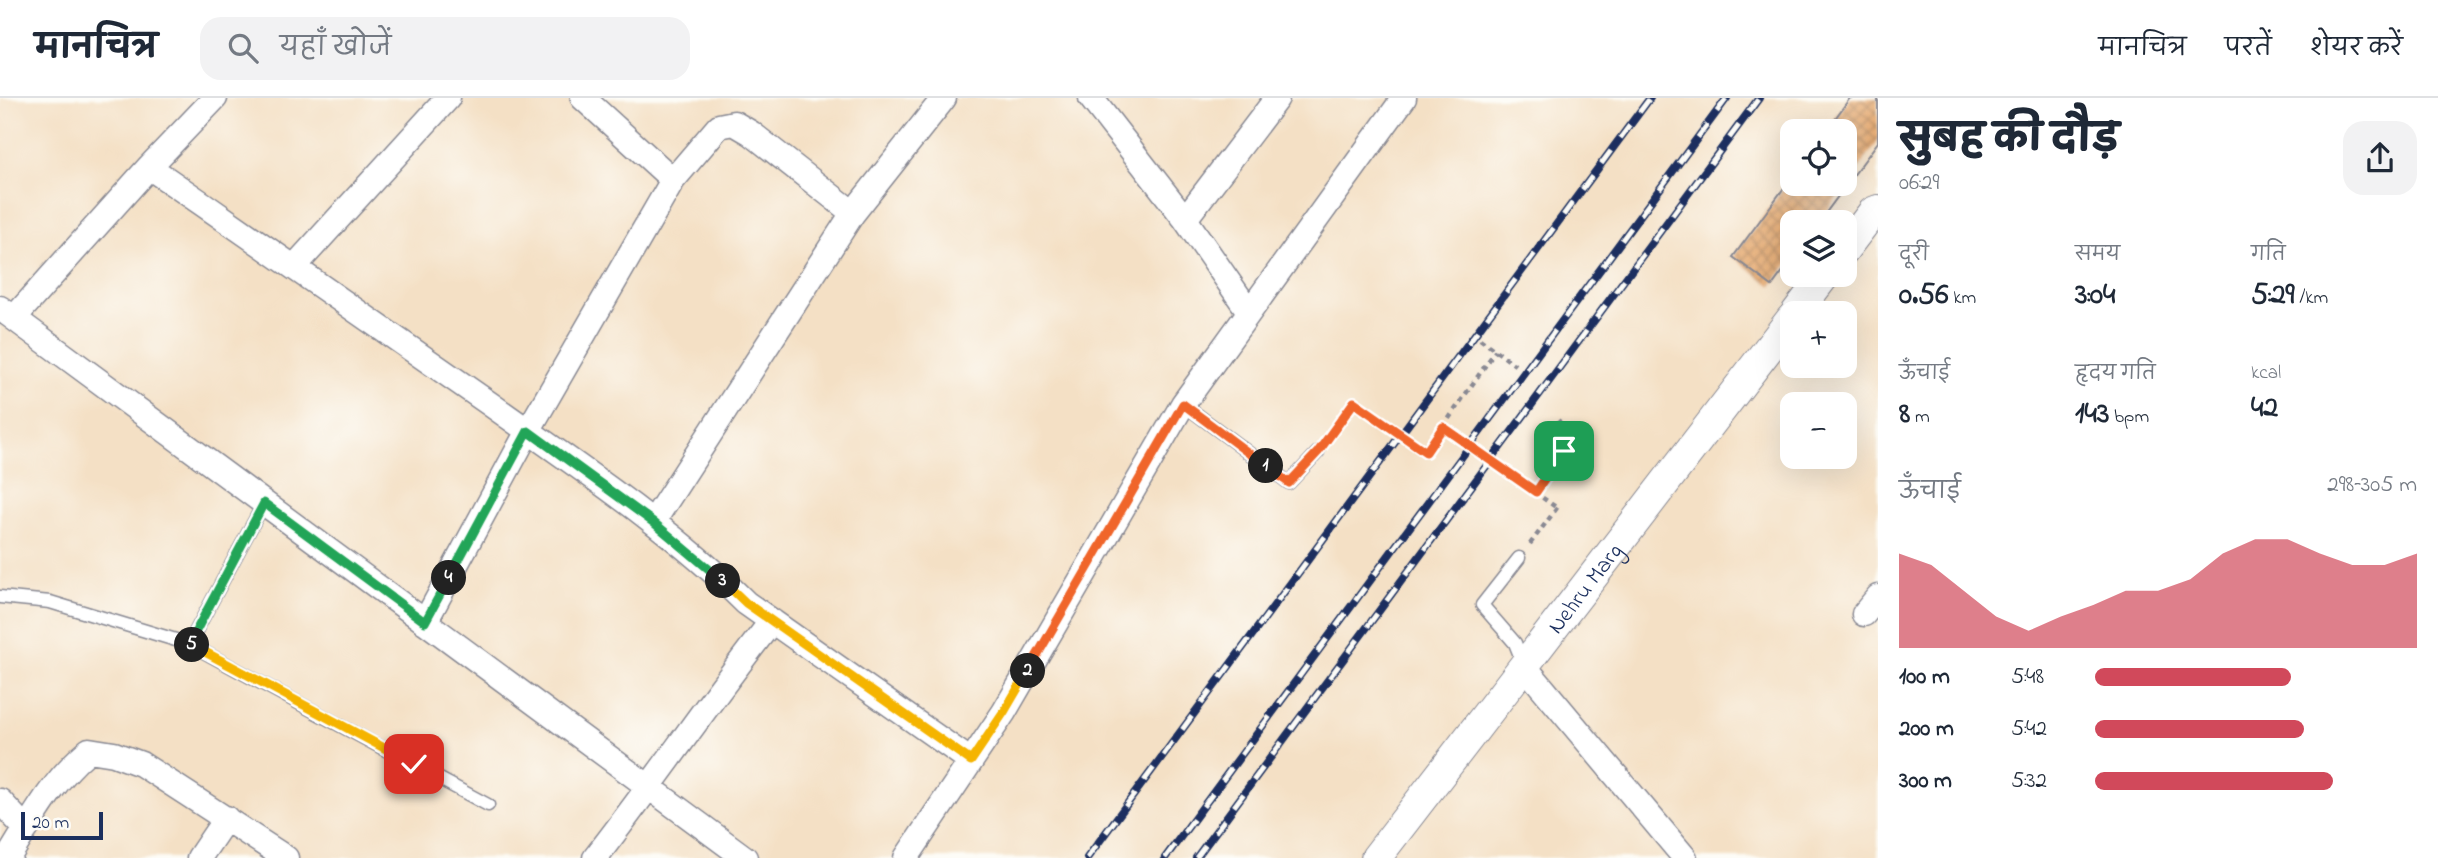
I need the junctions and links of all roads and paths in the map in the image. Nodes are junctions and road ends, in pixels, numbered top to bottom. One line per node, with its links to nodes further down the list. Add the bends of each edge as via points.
1 (215, 98): 8 (street)
2 (448, 98): 14 (street)
3 (583, 98): 9 (street)
4 (944, 98): 10 (street)
5 (1091, 98): 12 (street)
6 (1277, 98): 12 (street)
7 (1404, 98): 17 (street)
8 (149, 167): 14 (street); 18 (street)
9 (673, 180): 10 (street, via 719,126 734,123); 26 (street)
10 (853, 213): 30 (street)
11 (1876, 213): 13 (street)
12 (1185, 219): 17 (street)
13 (1857, 235)
14 (294, 267): 26 (street)
15 (1816, 287): 16 (street)
16 (1805, 301)
17 (1248, 310): 23 (street)
18 (7, 313): 29 (street)
19 (1780, 334): 36 (street, Nehru Marg)
20 (1480, 339): 21 (path)
21 (1496, 350): 22 (path); 25 (path)
22 (1515, 365)
23 (1183, 404): 27 (lane, via 1289,483); 37 (street)
24 (1558, 420): 28 (path, via 1565,429 1564,451)
25 (1443, 427): 27 (path, bridge, via 1426,452 1354,402); 28 (path, bridge)
26 (528, 431): 30 (street); 34 (street)
27 (1318, 452)
28 (1536, 492): 31 (path, bridge, via 1557,508)
29 (264, 503): 34 (street); 35 (lane)
30 (653, 522): 33 (street)
31 (1519, 558): 36 (lane, via 1482,605 1515,643)
32 (0, 597): 35 (lane, via 50,602)
33 (772, 621): 37 (street); 38 (street)
34 (425, 622): 38 (street)
35 (189, 644): 40 (lane)
36 (1525, 667): 49 (street, Nehru Marg); 50 (street)
37 (971, 761): 48 (street)
38 (650, 788): 46 (street); 47 (street)
39 (0, 801): 42 (street)
40 (488, 805)
41 (226, 818): 42 (street, via 141,764 89,750 54,784); 44 (street); 45 (street)
42 (26, 829): 43 (street)
43 (8, 858)
44 (200, 858)
45 (285, 858)
46 (594, 858)
47 (745, 858)
48 (906, 858)
49 (1377, 858)
50 (1685, 858)

